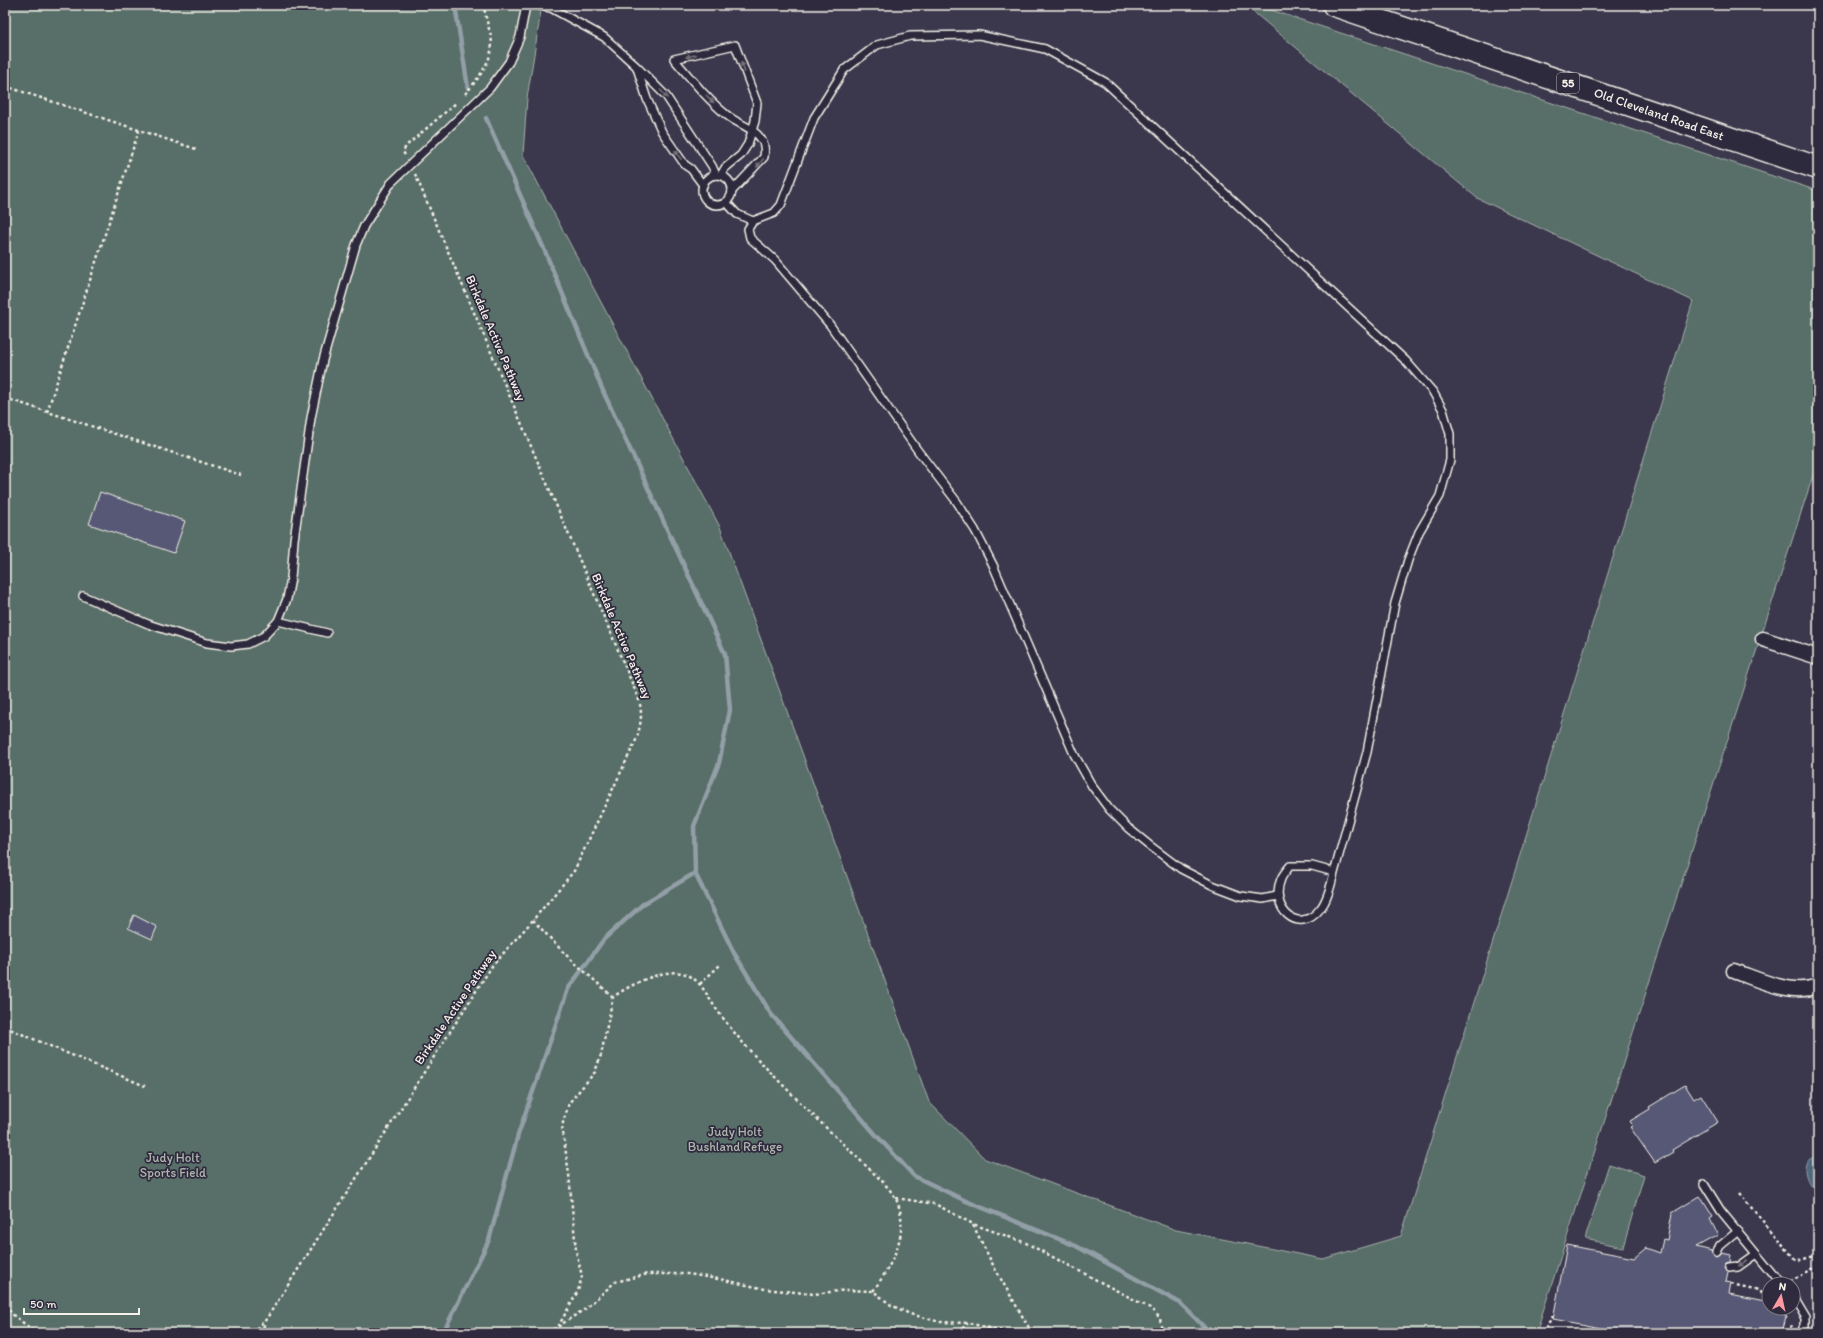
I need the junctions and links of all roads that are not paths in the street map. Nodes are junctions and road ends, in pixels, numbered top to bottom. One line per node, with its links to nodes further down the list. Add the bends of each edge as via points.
1 (526, 5): 13 (lane, via 520,36 509,62 490,88 391,183 364,226 356,245 323,360 312,412 291,578 287,599)
2 (537, 5): 4 (lane, via 551,8 604,37)
3 (1334, 5): 6 (main road, Old Cleveland Road East / 55)
4 (636, 66): 7 (lane, one-way to 7, via 666,96); 8 (lane, one-way to 4, via 662,132)
5 (752, 130): 5 (lane, one-way to 5, via 757,104 735,46 674,59 728,117); 7 (lane, via 741,155); 9 (lane, one-way to 9, via 761,138 765,148 764,157)
6 (1812, 165)
7 (718, 175): 8 (lane, via 708,178); 9 (lane, via 730,183)
8 (703, 185): 10 (lane, via 704,197 710,203 718,205)
9 (732, 191): 10 (lane)
10 (726, 202): 11 (lane, via 737,214)
11 (753, 221): 17 (lane, via 774,213 781,205 814,118 844,70 877,45 910,36 979,35 1038,47 1105,82 1406,361 1433,392 1443,410 1450,434 1450,460 1440,496 1419,532 1395,603 1367,752); 18 (lane, via 748,229 750,238 775,260 830,325 975,530 993,565 1074,754 1109,809 1149,846 1181,869 1206,882 1241,896 1263,899)
12 (83, 596): 13 (lane, via 148,624 207,643 231,646 248,644 264,636)
13 (278, 620): 14 (lane)
14 (327, 633)
15 (1763, 639): 16 (street)
16 (1818, 657)
17 (1334, 872): 18 (lane, via 1312,866 1290,866 1281,878); 18 (lane, via 1322,908 1312,918 1302,921 1289,917 1282,910)
18 (1278, 896)
19 (1734, 972): 20 (street, via 1792,990)
20 (1818, 986)
21 (1704, 1184): 22 (lane)
22 (1738, 1232): 23 (lane, via 1720,1246); 24 (lane)
23 (1717, 1252)
24 (1756, 1254): 25 (lane, one-way to 25, via 1738,1267); 26 (lane)
25 (1729, 1268)
26 (1774, 1276)
27 (1801, 1311): 28 (lane, via 1805,1318)
28 (1805, 1333)

